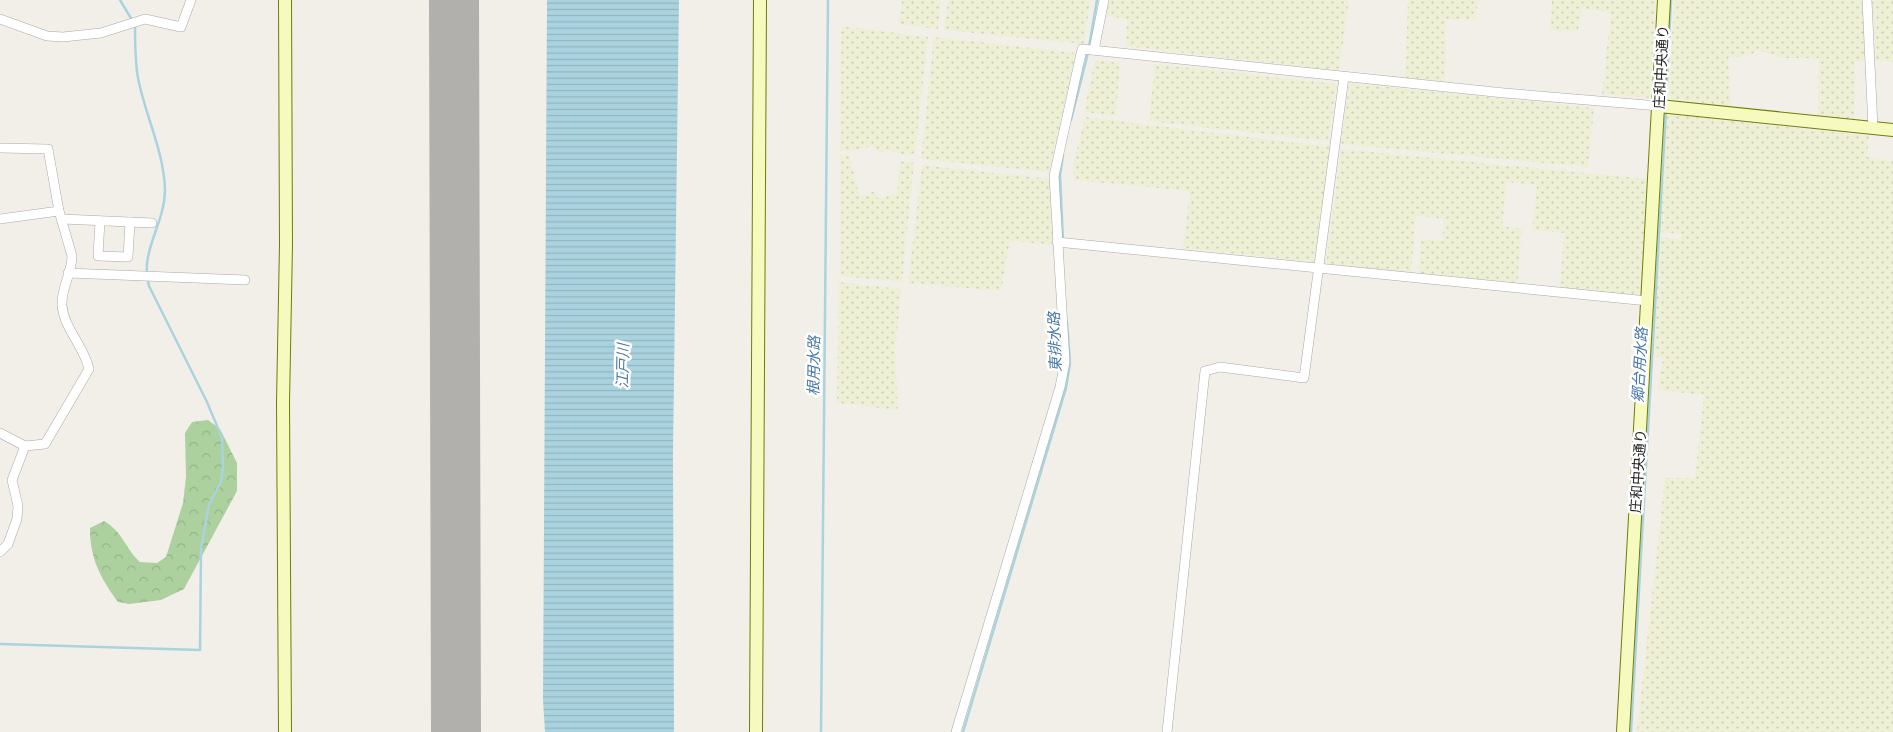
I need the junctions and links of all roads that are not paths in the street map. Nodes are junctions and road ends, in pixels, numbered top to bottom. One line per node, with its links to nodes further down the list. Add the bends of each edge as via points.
1 (191, 0): 7 (street, via 181,27 145,19 101,33 63,37 46,36)
2 (285, 0): 27 (street)
3 (760, 0): 28 (street)
4 (1104, 0): 8 (street)
5 (1664, 0): 10 (street, 庄和中央通り)
6 (1866, 0): 11 (street)
7 (0, 19)
8 (1090, 49): 9 (street); 19 (street, via 1082,49 1054,166)
9 (1344, 77): 10 (street); 20 (street)
10 (1659, 106): 11 (street); 23 (street, 庄和中央通り)
11 (1873, 128): 12 (street)
12 (1893, 130)
13 (0, 148): 14 (street, via 48,149)
14 (60, 215): 15 (street); 16 (street); 21 (street, via 72,256)
15 (0, 219)
16 (100, 221): 17 (street); 17 (street, via 98,256 128,257)
17 (130, 222): 18 (street)
18 (152, 223)
19 (1057, 242): 20 (street); 29 (street, via 1066,362)
20 (1318, 268): 23 (street); 30 (street, via 1304,378 1220,368 1205,371)
21 (68, 273): 22 (street); 25 (street, via 62,305 66,322 87,359 89,369 45,444)
22 (245, 280)
23 (1648, 301): 31 (street, 庄和中央通り)
24 (0, 433): 25 (street)
25 (25, 446): 26 (street, via 12,480 18,506 17,519 8,544)
26 (0, 552)
27 (285, 732)
28 (756, 732)
29 (956, 732)
30 (1167, 732)
31 (1623, 732)

